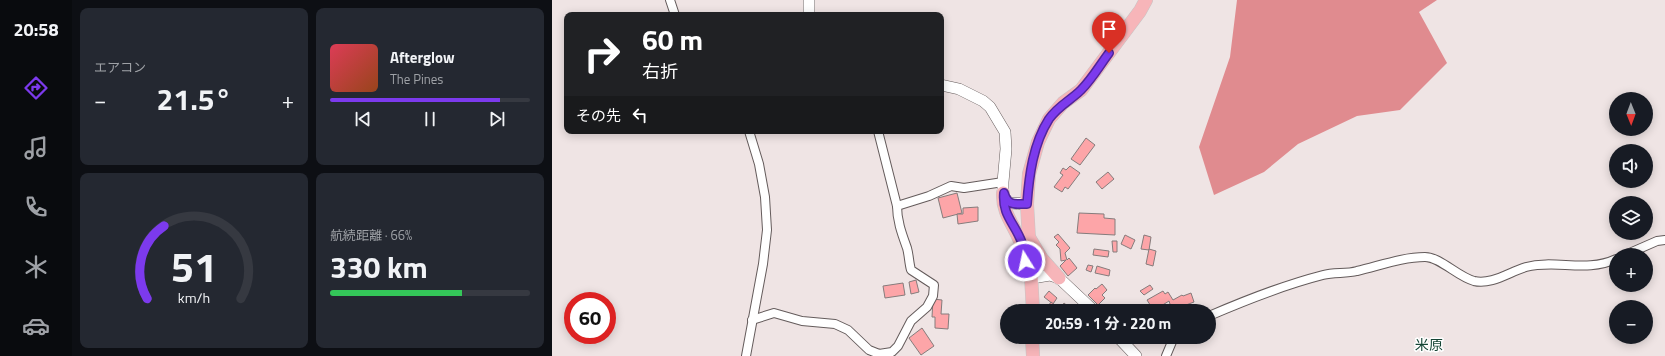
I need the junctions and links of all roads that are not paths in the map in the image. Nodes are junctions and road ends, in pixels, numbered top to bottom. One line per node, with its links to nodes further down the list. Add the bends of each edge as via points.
1 (670, 0): 4 (street)
2 (809, 0): 5 (street)
3 (1146, 0): 10 (main road, via 1081,90 1049,119 1038,142 1029,174)
4 (674, 12)
5 (809, 12)
6 (944, 86): 9 (street, via 959,89 983,101 990,107 1005,132 1006,163)
7 (750, 134): 21 (street, via 765,197 767,230)
8 (879, 134): 11 (street)
9 (1003, 188): 10 (street, via 1006,201); 11 (street, via 951,186); 17 (main road, via 1004,211 1022,243)
10 (1027, 204): 12 (main road)
11 (897, 206): 21 (street, via 910,270 934,285 933,296 927,307 911,321 892,352 879,354 869,350 848,330 835,324 802,321 774,313)
12 (1028, 233): 16 (main road, via 1042,259); 17 (main road)
13 (1665, 240): 14 (street)
14 (1641, 248)
15 (1609, 261): 20 (street, via 1596,266 1527,267 1491,280 1475,281 1427,257 1409,258 1354,272 1326,274 1293,283)
16 (1059, 278): 17 (street, via 1050,275); 19 (street)
17 (1032, 283): 18 (main road)
18 (1033, 304)
19 (1087, 304)
20 (1216, 313)
21 (752, 320): 25 (street)
22 (1032, 344): 26 (main road)
23 (1125, 344): 27 (street)
24 (1171, 344): 28 (street)
25 (746, 356)
26 (1033, 356)
27 (1136, 356)
28 (1166, 356)

